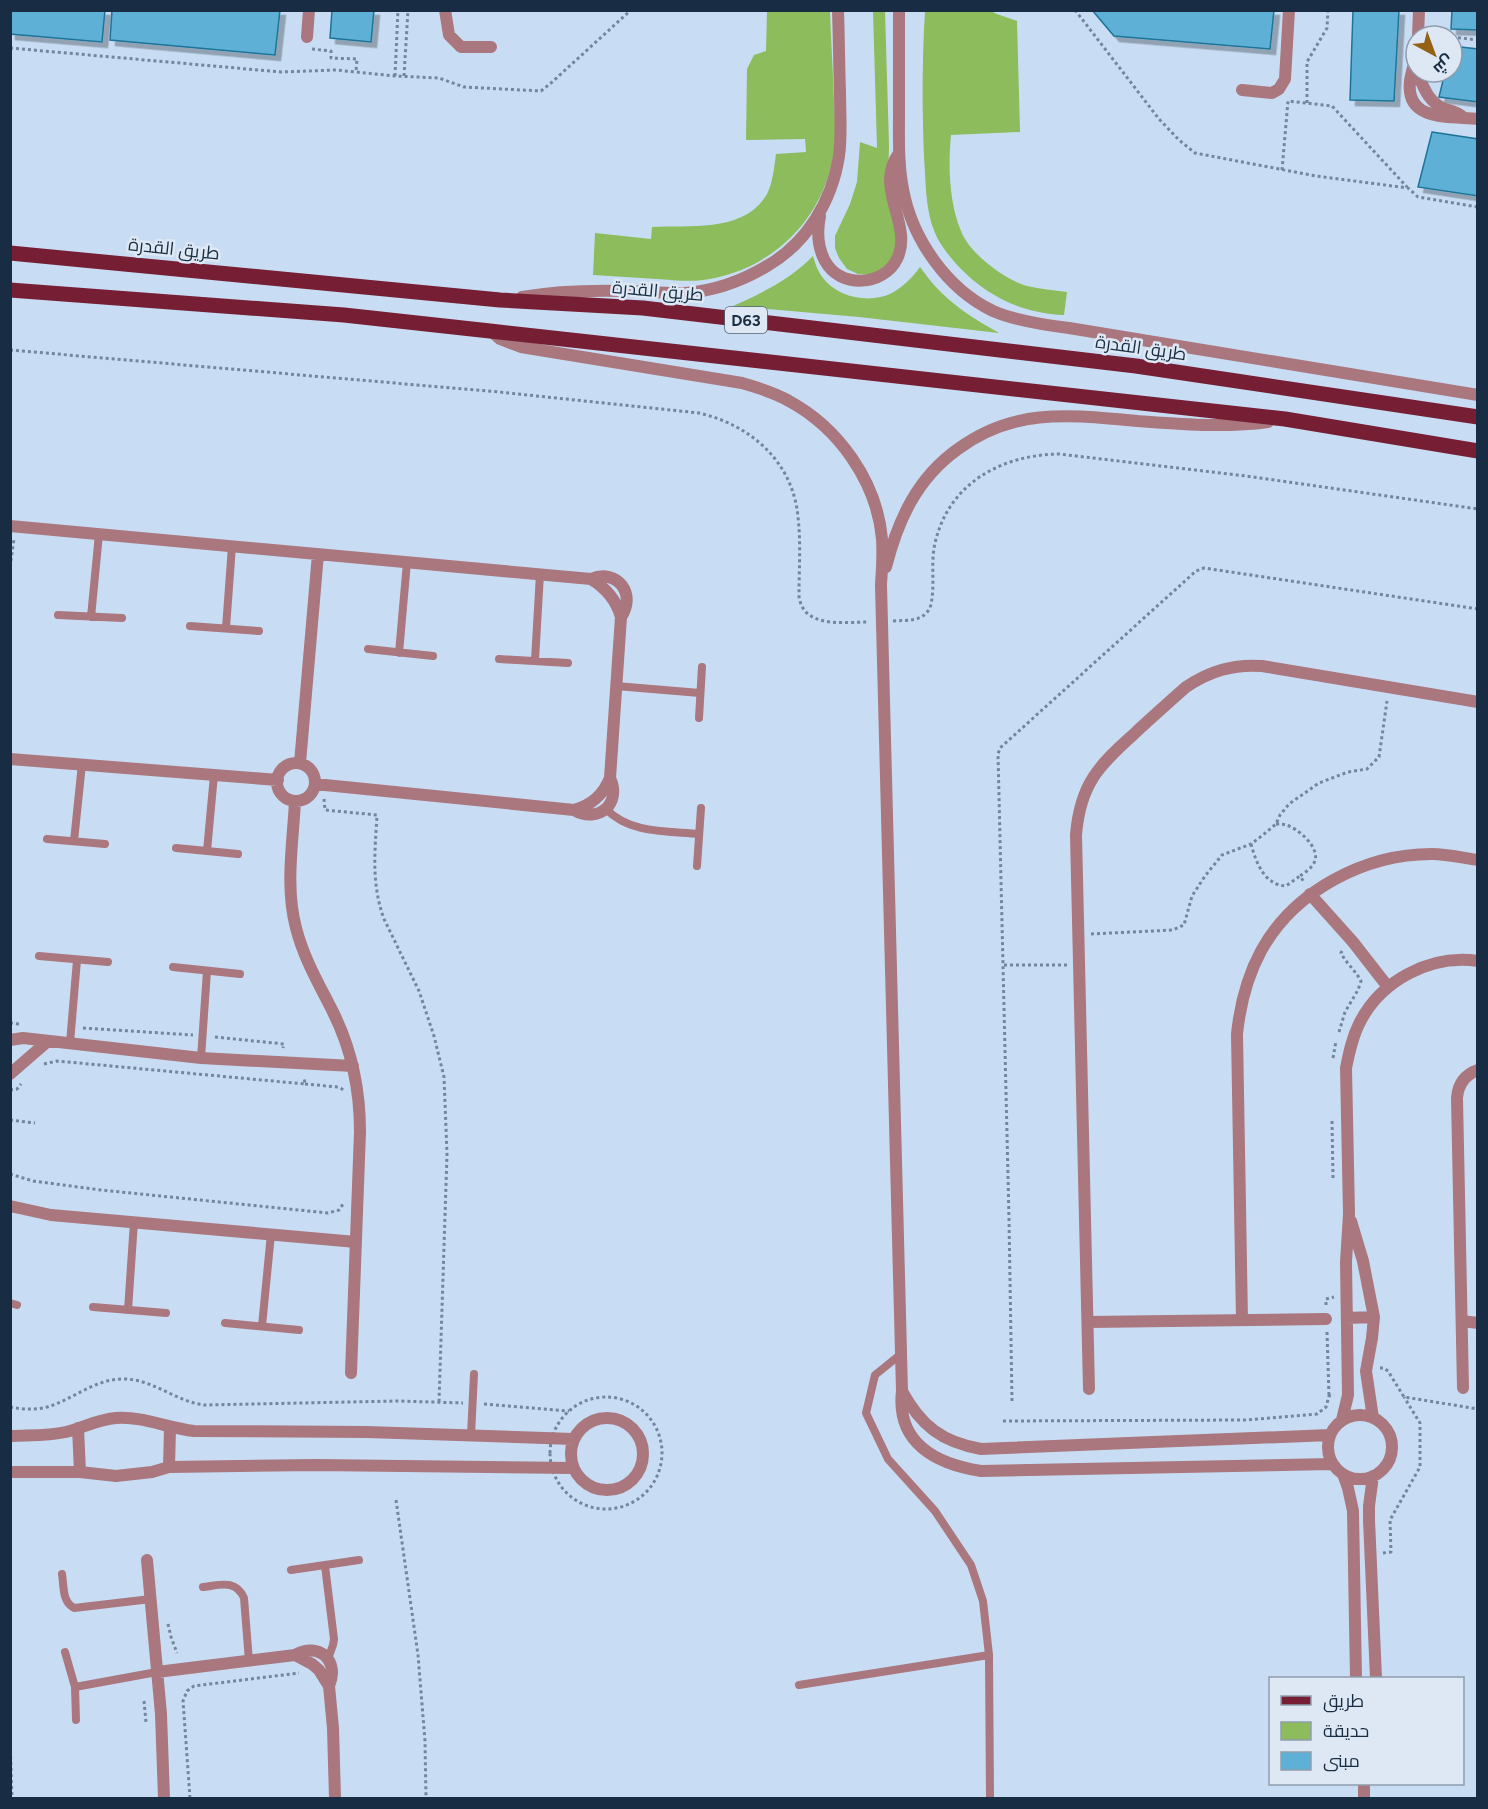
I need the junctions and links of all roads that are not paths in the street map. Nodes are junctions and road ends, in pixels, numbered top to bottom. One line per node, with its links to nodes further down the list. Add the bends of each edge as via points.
1 (309, 10): 6 (street)
2 (446, 10): 7 (street, via 449,35 461,47)
3 (838, 10): 12 (street, via 840,154 830,194)
4 (898, 10): 11 (street)
5 (1289, 10): 9 (street, via 1285,79 1272,93)
6 (307, 37)
7 (491, 47)
8 (1422, 84): 10 (street, via 1431,100 1443,108)
9 (1242, 90)
10 (1478, 119)
11 (899, 153): 12 (street, via 889,177 902,243 897,261 884,275 857,281 832,269 820,244); 17 (street, via 908,208 924,244 961,289 993,311 1048,326)
12 (820, 212): 15 (street, via 786,253 756,273 722,286 696,292 582,291)
13 (10, 253): 15 (main road, طريق القدرة / D63)
14 (10, 290): 16 (main road, D63, via 344,315)
15 (500, 300): 18 (main road, طريق القدرة / D63, via 643,308 1136,366)
16 (490, 331): 19 (main road, D63); 27 (street, via 521,347 742,383 766,390 809,413 845,448 870,491 882,540)
17 (1478, 395)
18 (1478, 417)
19 (1285, 419): 20 (main road, D63); 27 (street, via 1195,425 1052,415 999,426 966,443 925,479 899,525)
20 (1478, 451)
21 (13, 526): 22 (street)
22 (99, 534): 23 (street); 29 (lane)
23 (232, 546): 24 (street); 32 (lane)
24 (318, 554): 25 (street); 46 (street)
25 (407, 562): 26 (street); 35 (lane)
26 (540, 574): 38 (lane); 41 (street, via 591,579 604,576 622,585 627,598 621,617)
27 (881, 585): 99 (street)
28 (58, 615): 29 (lane)
29 (92, 617): 30 (lane)
30 (122, 618)
31 (190, 626): 32 (lane)
32 (226, 628): 33 (lane)
33 (259, 631)
34 (368, 649): 35 (lane)
35 (399, 653): 36 (lane)
36 (433, 656)
37 (499, 659): 38 (lane)
38 (535, 660): 39 (lane)
39 (568, 663)
40 (702, 668): 42 (lane)
41 (616, 686): 42 (lane); 49 (street)
42 (700, 693): 44 (lane)
43 (1478, 702): 94 (street, via 1262,666 1230,667 1186,687 1106,759 1087,786 1076,835)
44 (699, 718)
45 (10, 759): 47 (street)
46 (300, 763): 50 (street, via 285,767); 51 (street, via 310,768)
47 (82, 764): 48 (street); 58 (lane)
48 (214, 775): 50 (street); 61 (lane)
49 (610, 778): 54 (street, via 614,791); 55 (street, via 596,799)
50 (278, 780): 52 (street, via 282,794)
51 (320, 785): 52 (street, via 306,798); 55 (street)
52 (295, 801): 78 (street, via 289,879 293,916 303,953 341,1029)
53 (701, 808): 56 (lane)
54 (606, 809): 55 (street, via 594,815); 56 (lane, via 635,827)
55 (574, 810)
56 (699, 834): 64 (lane)
57 (47, 839): 58 (lane)
58 (74, 841): 59 (lane)
59 (105, 844)
60 (176, 848): 61 (lane)
61 (207, 851): 62 (lane)
62 (238, 854)
63 (1478, 861): 65 (street, via 1435,854 1395,857 1356,869)
64 (697, 866)
65 (1312, 893): 73 (street); 92 (street, via 1289,914 1262,950 1248,980 1240,1012 1237,1034)
66 (39, 956): 67 (lane)
67 (77, 960): 69 (lane); 76 (lane)
68 (1478, 961): 73 (street, via 1426,966)
69 (108, 962)
70 (173, 967): 71 (lane)
71 (207, 971): 72 (lane); 77 (lane)
72 (240, 974)
73 (1388, 987): 82 (street, via 1359,1023 1346,1068)
74 (10, 1040): 75 (street)
75 (48, 1041): 76 (street); 80 (street)
76 (70, 1043): 77 (street)
77 (201, 1058): 78 (street)
78 (353, 1066): 85 (street, via 360,1123)
79 (1478, 1070): 93 (street, via 1466,1076 1457,1098)
80 (10, 1074)
81 (10, 1206): 83 (street, via 51,1215)
82 (1349, 1214): 89 (street); 90 (street)
83 (134, 1222): 84 (street); 87 (lane)
84 (271, 1234): 85 (street); 97 (lane)
85 (356, 1242): 100 (street)
86 (93, 1307): 87 (lane)
87 (128, 1310): 88 (lane)
88 (166, 1313)
89 (1374, 1317): 90 (street); 105 (street, via 1367,1367)
90 (1347, 1318): 106 (street, via 1348,1395)
91 (1326, 1319): 92 (street)
92 (1242, 1320): 94 (street)
93 (1462, 1320): 96 (street); 102 (street)
94 (1088, 1322): 103 (street)
95 (225, 1323): 97 (lane)
96 (1478, 1323)
97 (262, 1326): 98 (lane)
98 (299, 1330)
99 (901, 1354): 104 (street); 129 (lane, via 875,1375 866,1413 888,1459 935,1511 971,1565 983,1601)
100 (351, 1373)
101 (474, 1374): 109 (lane)
102 (1463, 1388)
103 (1089, 1389)
104 (902, 1391): 110 (street, via 917,1416 934,1431 952,1442 981,1449); 113 (street, via 904,1422 913,1439 938,1459 964,1468 997,1471)
105 (1374, 1418): 106 (street, via 1363,1415); 119 (street, via 1388,1432 1391,1452 1382,1470)
106 (1342, 1420): 110 (street)
107 (78, 1428): 108 (street, via 96,1421 134,1418); 111 (street, via 47,1435); 117 (street)
108 (170, 1428): 109 (street); 114 (street)
109 (471, 1435): 112 (street)
110 (1330, 1435): 113 (street)
111 (10, 1436)
112 (573, 1439): 115 (street); 115 (street, via 588,1423 609,1417 630,1425 644,1454 637,1474 620,1488 598,1489 588,1485)
113 (1332, 1464): 118 (street)
114 (169, 1467): 115 (street); 117 (street, via 116,1476)
115 (573, 1468)
116 (10, 1472): 117 (street)
117 (80, 1472)
118 (1343, 1474): 119 (street, via 1363,1479); 133 (street, via 1353,1520)
119 (1373, 1476): 134 (street, via 1369,1506)
120 (147, 1560): 126 (street)
121 (359, 1560): 122 (lane)
122 (325, 1566): 123 (lane); 130 (lane, via 334,1639)
123 (291, 1570)
124 (62, 1574): 126 (lane, via 66,1601 74,1608)
125 (203, 1587): 131 (lane, via 228,1584 241,1591)
126 (151, 1599): 132 (street)
127 (65, 1652): 137 (lane)
128 (295, 1655): 130 (street, via 315,1651); 131 (street); 136 (street, via 319,1670)
129 (989, 1655): 135 (lane); 141 (lane)
130 (328, 1659): 136 (street, via 333,1672)
131 (249, 1661): 132 (street)
132 (157, 1672): 137 (lane); 139 (street)
133 (1356, 1677)
134 (1376, 1677)
135 (799, 1685)
136 (329, 1686): 140 (street)
137 (75, 1688): 138 (lane)
138 (76, 1720)
139 (164, 1798)
140 (335, 1798)
141 (990, 1798)

